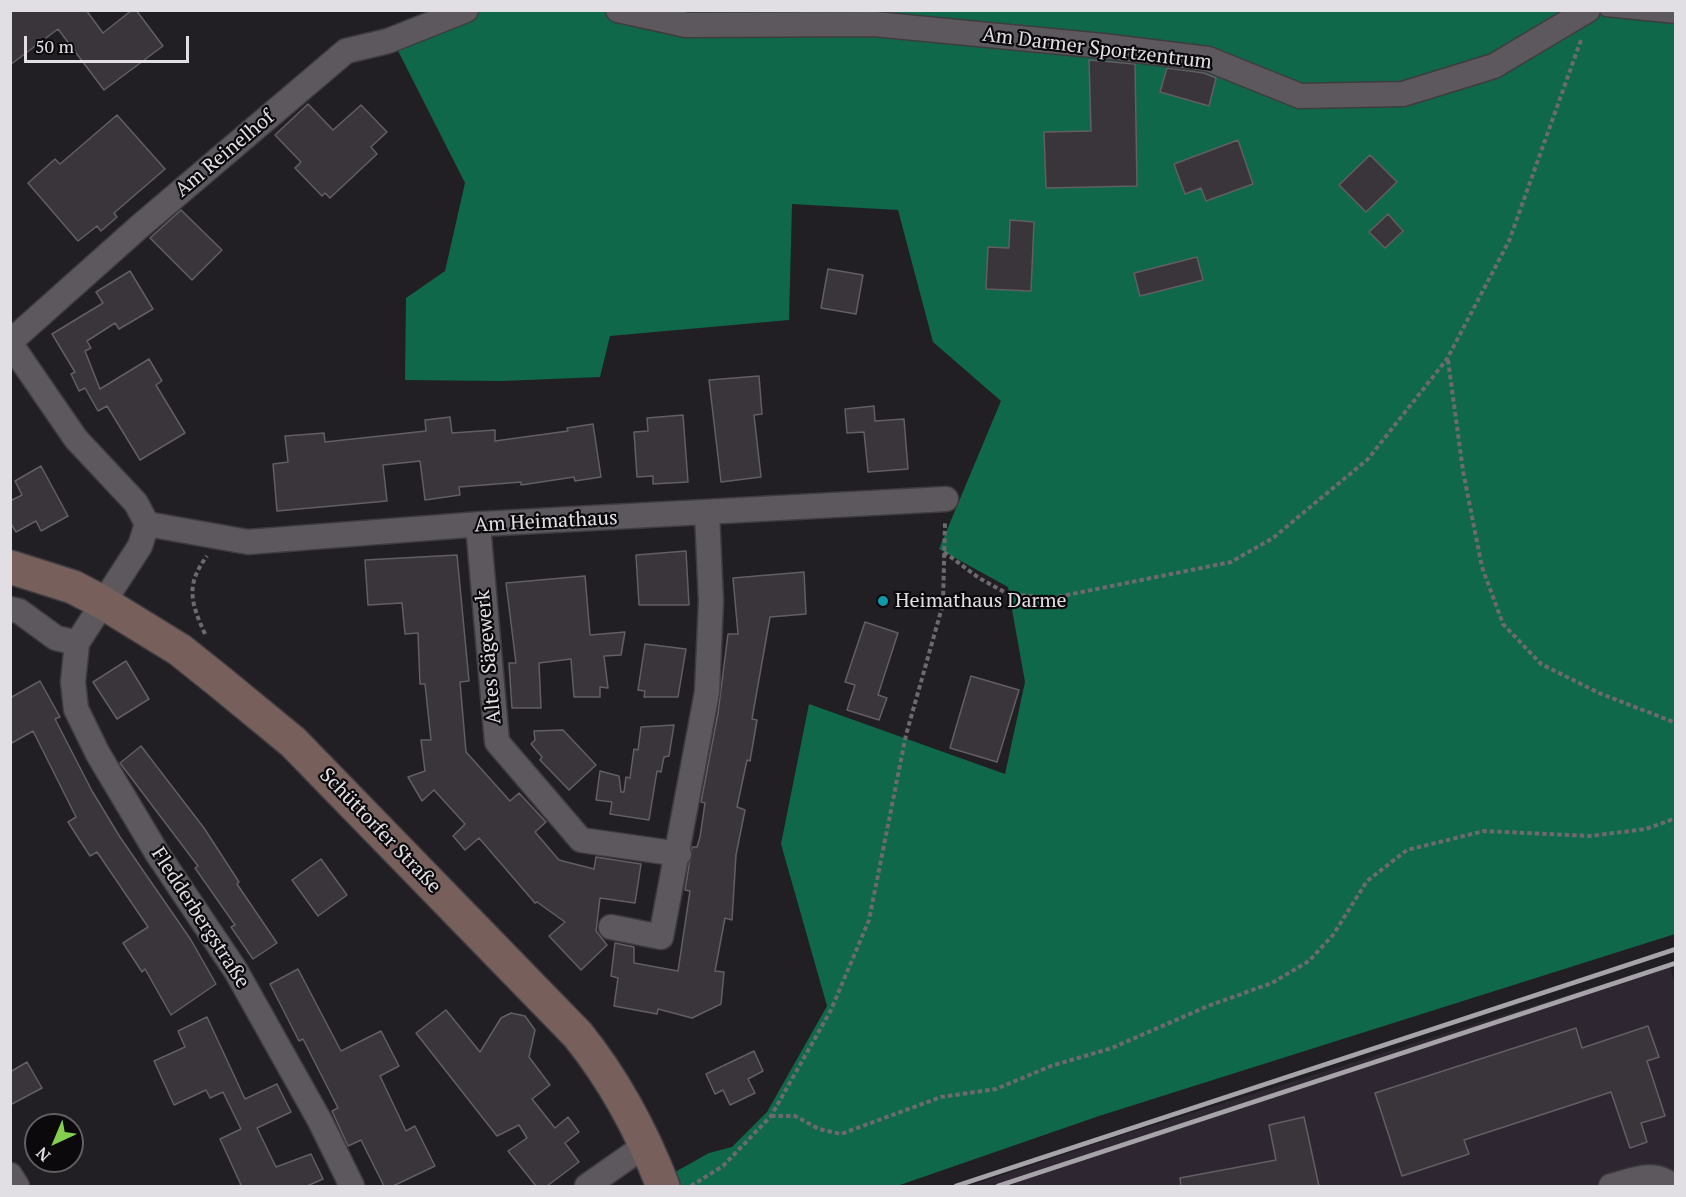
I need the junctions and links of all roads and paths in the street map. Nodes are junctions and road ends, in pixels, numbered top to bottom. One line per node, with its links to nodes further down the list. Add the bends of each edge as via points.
1 (466, 10): 6 (street, Am Reinelhof, via 388,40 346,51)
2 (618, 10): 5 (street, Am Darmer Sportzentrum, via 686,25 874,24 1208,59 1300,96 1403,94 1494,66)
3 (1606, 10): 4 (lane)
4 (1676, 17)
5 (1586, 21): 7 (path, via 1509,241)
6 (10, 342): 10 (street, via 76,439 136,503)
7 (1448, 359): 13 (path, via 1368,459 1273,538 1231,562 1052,598 1008,594); 19 (path, via 1463,471 1480,556 1503,624 1541,664 1599,693)
8 (946, 499): 9 (street, Am Heimathaus); 13 (path)
9 (707, 513): 11 (street, Am Heimathaus); 21 (street, via 711,601 707,692)
10 (147, 524): 12 (street, Am Heimathaus); 15 (street, via 140,546)
11 (478, 525): 12 (street, Am Heimathaus, via 248,542); 21 (street, Altes Sägewerk, via 497,742 581,840)
12 (220, 538): 17 (path, via 194,572 192,604)
13 (944, 552): 23 (path, via 943,604 906,735 868,920 831,1010)
14 (10, 567): 15 (main road, Schüttorfer Straße, via 73,587)
15 (102, 602): 18 (street); 24 (main road, Schüttorfer Straße, via 180,650 293,742 578,1035 604,1067)
16 (10, 609): 18 (street, via 19,611 56,638)
17 (209, 641)
18 (77, 643): 27 (street, Fledderbergstraße, via 76,709 98,754 157,853 236,972)
19 (1676, 723)
20 (1676, 818): 23 (path, via 1646,829 1590,836 1484,831 1407,850 1366,881 1333,935 1309,962 1272,983 1112,1048 1051,1066 996,1089 941,1097 841,1134 819,1129 795,1116)
21 (679, 854): 22 (street, via 661,937)
22 (612, 927)
23 (771, 1116): 30 (path, via 723,1166)
24 (647, 1144): 28 (street); 29 (main road, Schüttorfer Straße)
25 (10, 1175): 26 (street)
26 (17, 1186)
27 (352, 1186)
28 (588, 1186)
29 (663, 1186)
30 (691, 1186)
31 (1611, 1186): 32 (street, via 1642,1177 1665,1180)
32 (1671, 1186)

